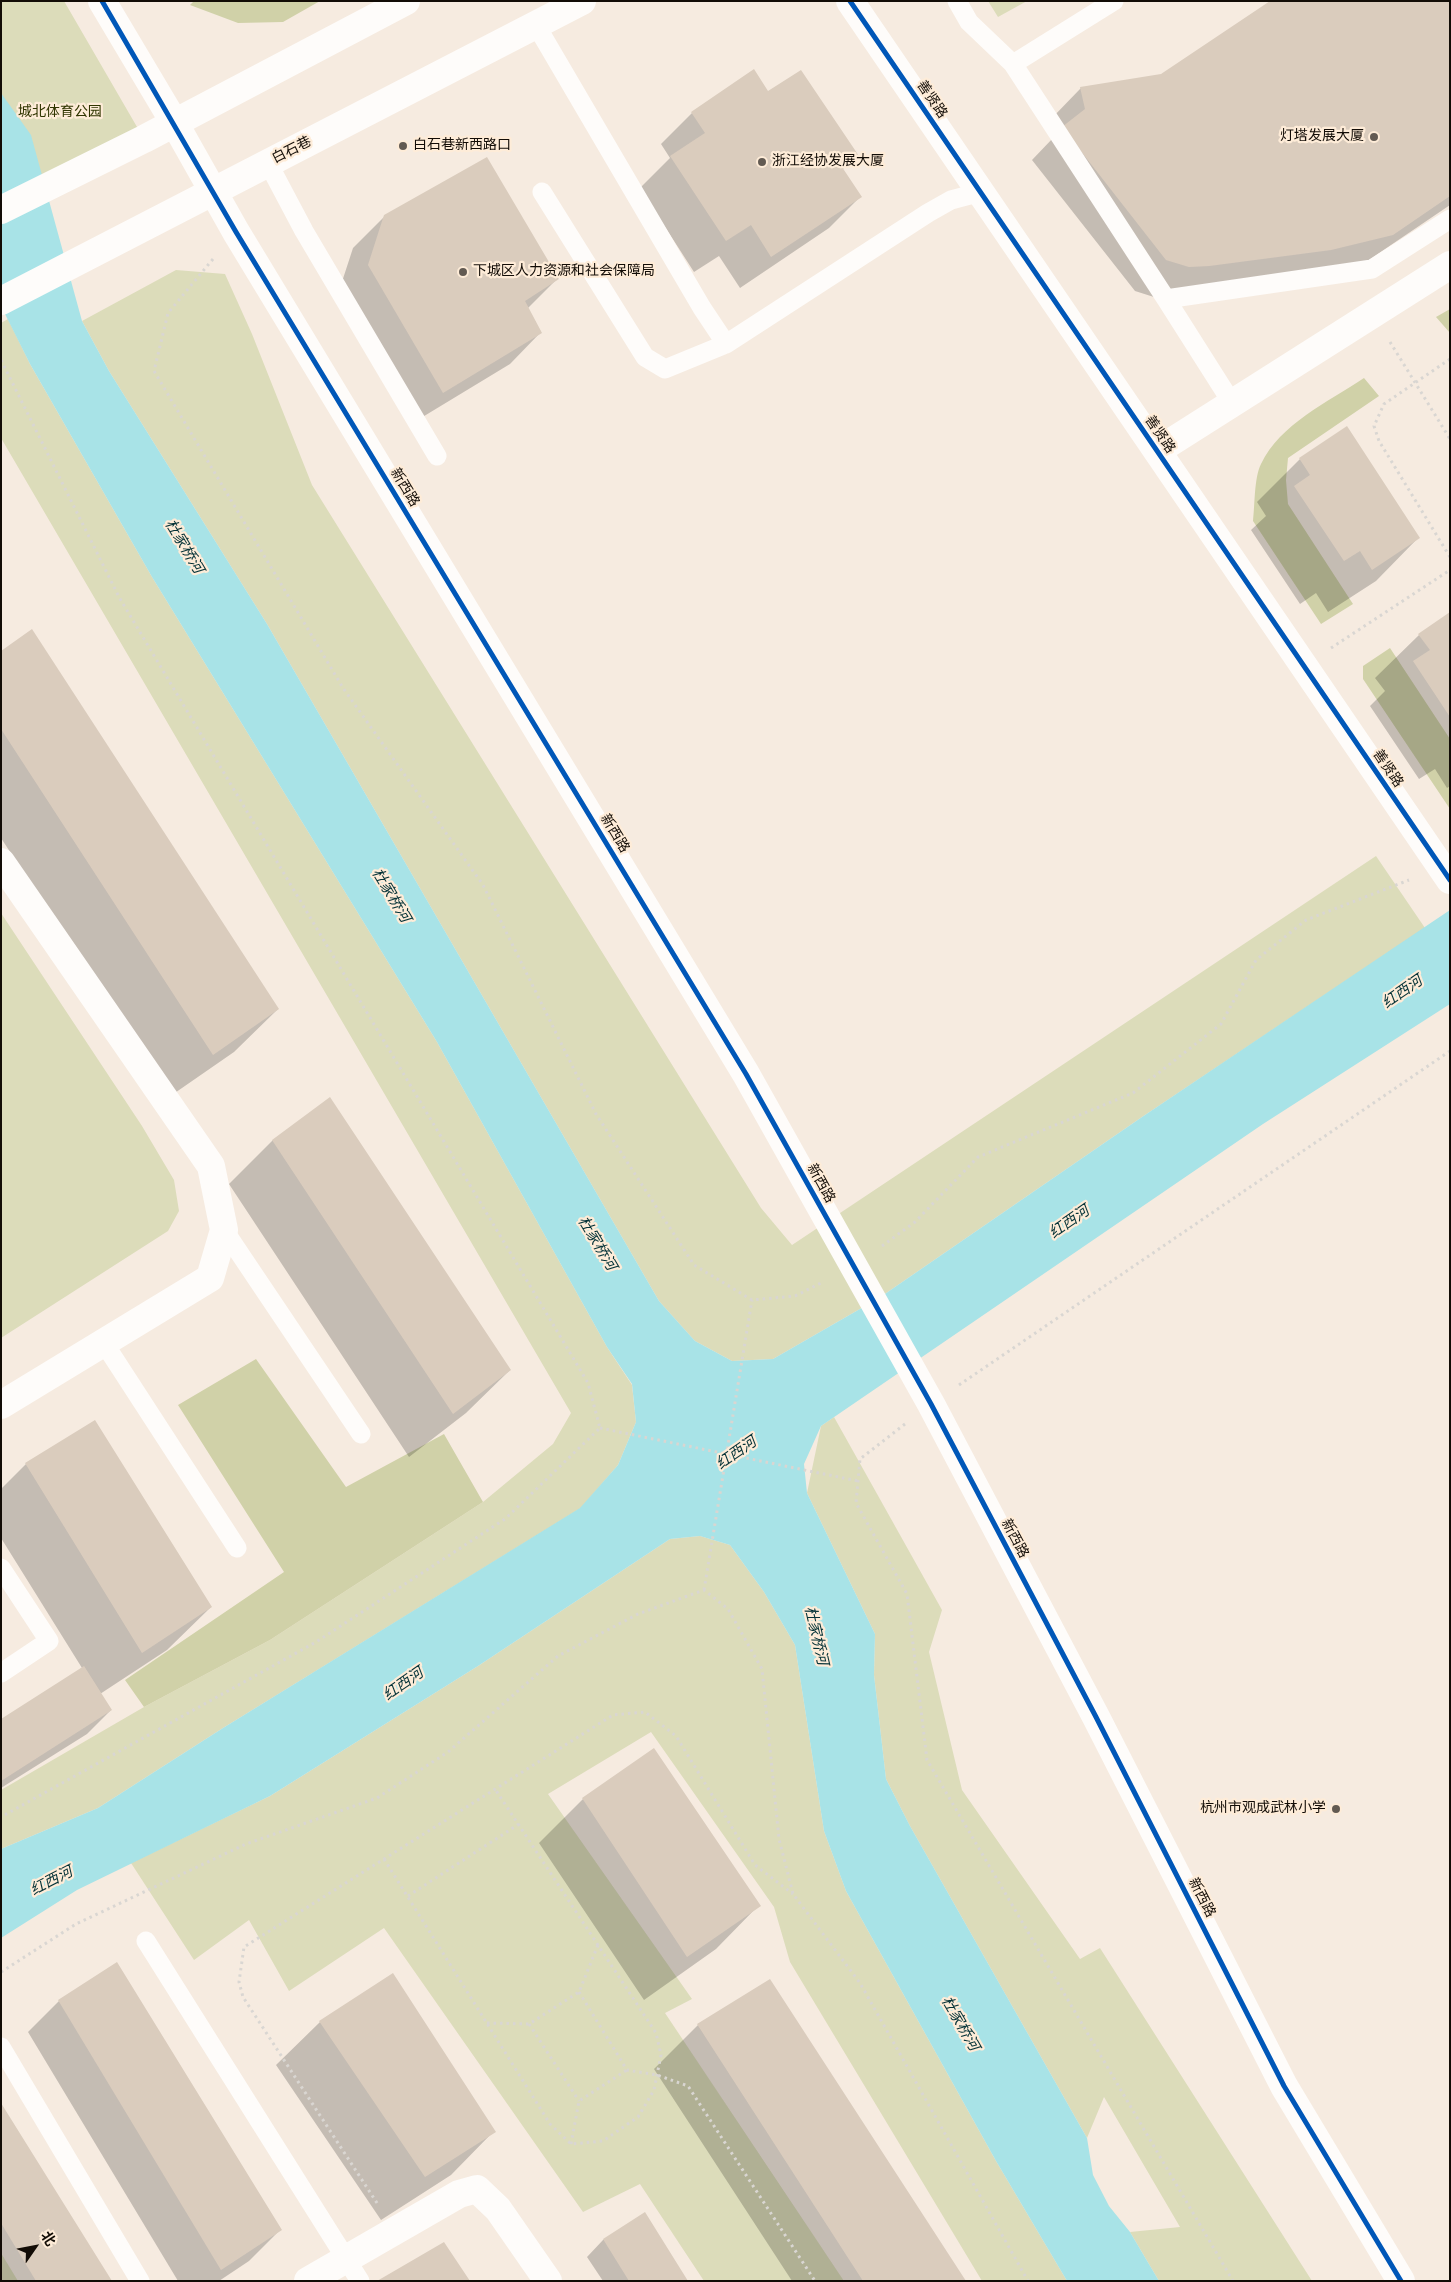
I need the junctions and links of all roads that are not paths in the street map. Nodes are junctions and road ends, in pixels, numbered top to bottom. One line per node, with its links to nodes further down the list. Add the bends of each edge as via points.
1 (102, 1): 9 (street, 新西路)
2 (406, 1): 9 (street)
3 (582, 1): 7 (street, 白石巷)
4 (850, 1): 13 (street, 善贤路)
5 (956, 1): 8 (lane, via 969,22)
6 (1114, 1): 8 (lane)
7 (536, 25): 10 (street, 白石巷); 19 (lane)
8 (1013, 64): 17 (lane)
9 (174, 122): 11 (street, 新西路); 14 (street)
10 (268, 163): 11 (street, 白石巷); 22 (lane, via 304,231)
11 (213, 192): 18 (street, 白石巷); 38 (street, 新西路, via 746,1074 913,1371 1096,1717 1284,2086)
12 (542, 192): 19 (lane, via 645,357 665,369)
13 (981, 192): 19 (lane, via 950,200 928,212); 21 (street, 善贤路)
14 (1, 210)
15 (1450, 219): 17 (lane, via 1372,269)
16 (1450, 265): 20 (street)
17 (1166, 299): 20 (lane)
18 (1, 301)
19 (726, 344)
20 (1232, 403): 21 (street)
21 (1157, 451): 24 (street, 善贤路)
22 (438, 456)
23 (1, 862): 25 (street, via 211,1166)
24 (1445, 874)
25 (224, 1230): 26 (street, via 210,1278); 28 (lane)
26 (104, 1343): 27 (street); 29 (lane)
27 (1, 1405)
28 (361, 1434)
29 (237, 1548)
30 (1, 1568): 31 (lane, via 49,1641)
31 (1, 1673)
32 (146, 1941): 34 (lane)
33 (1, 2047): 35 (lane)
34 (353, 2270): 36 (street); 37 (street, via 395,2231 459,2194 477,2189 498,2209)
35 (140, 2281)
36 (308, 2281)
37 (548, 2281)
38 (1400, 2281)

